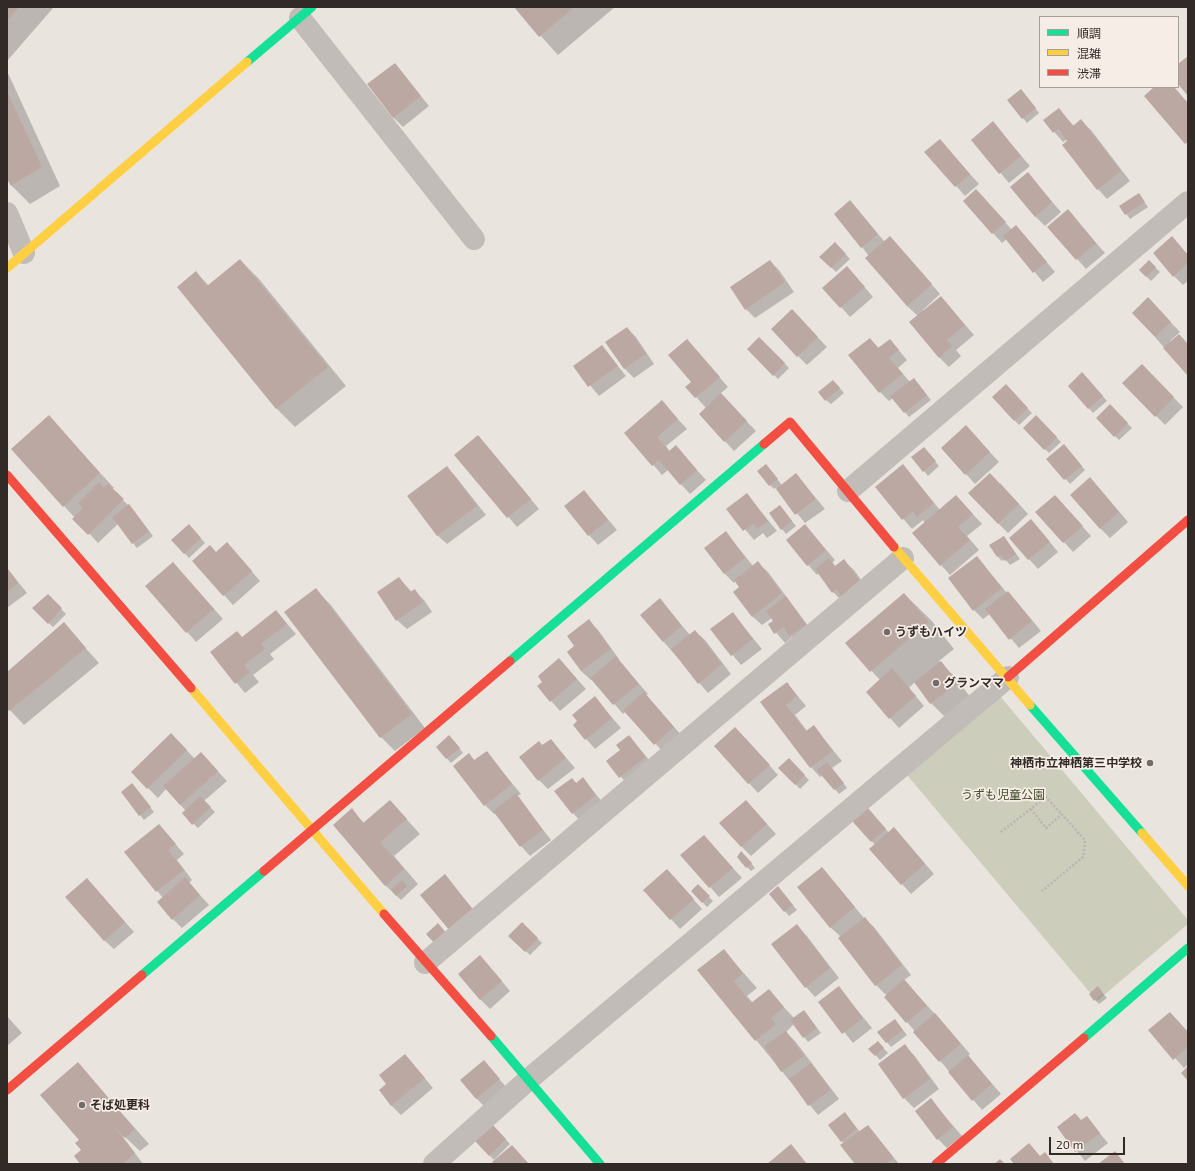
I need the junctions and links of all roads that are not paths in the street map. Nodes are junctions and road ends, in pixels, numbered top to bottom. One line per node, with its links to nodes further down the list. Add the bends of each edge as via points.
1 (306, 12): 4 (street); 5 (street)
2 (1188, 202): 8 (street)
3 (7, 213): 5 (street)
4 (474, 239)
5 (24, 253): 6 (street)
6 (7, 268)
7 (7, 474): 12 (street)
8 (848, 491): 10 (street); 12 (street, via 790,422)
9 (1188, 520): 11 (street)
10 (903, 558): 11 (street); 15 (street)
11 (1008, 677): 13 (street); 16 (street)
12 (312, 829): 15 (street); 17 (street)
13 (1188, 886)
14 (1188, 948): 20 (street)
15 (425, 963): 16 (street)
16 (529, 1079): 18 (street); 19 (street)
17 (7, 1090)
18 (434, 1164)
19 (600, 1164)
20 (936, 1164)

